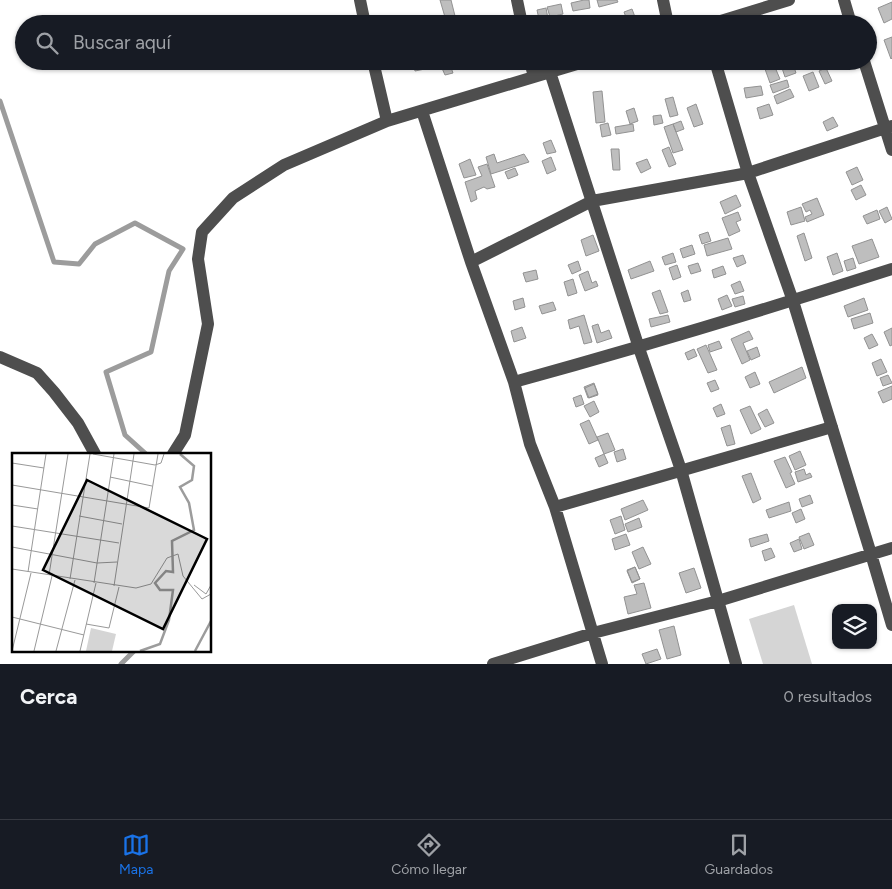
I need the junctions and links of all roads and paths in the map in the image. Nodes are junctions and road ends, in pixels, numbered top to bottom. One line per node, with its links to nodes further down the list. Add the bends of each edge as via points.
1 (360, 0): 6 (street)
2 (517, 0): 7 (street)
3 (663, 0): 8 (street)
4 (789, 0): 9 (street)
5 (844, 0): 10 (street)
6 (363, 15)
7 (520, 15)
8 (666, 15)
9 (740, 15)
10 (849, 15)
11 (376, 70): 19 (street)
12 (532, 70): 17 (street)
13 (557, 70): 16 (street)
14 (718, 70): 22 (street)
15 (867, 70): 20 (street)
16 (550, 72): 17 (street); 23 (street)
17 (534, 77): 18 (street)
18 (422, 111): 19 (street); 24 (street)
19 (387, 121): 32 (street, via 284,165 233,198 202,232 198,259 208,324 185,435)
20 (888, 127): 21 (street); 22 (street)
21 (892, 150)
22 (748, 173): 23 (street); 26 (street)
23 (592, 202): 24 (street); 27 (street)
24 (470, 262): 29 (street)
25 (892, 269): 26 (street)
26 (793, 301): 27 (street); 30 (street)
27 (639, 347): 29 (street); 33 (street)
28 (0, 357): 31 (street, via 37,373 78,422)
29 (514, 382): 34 (street, via 530,444)
30 (832, 426): 33 (street); 36 (street)
31 (94, 453)
32 (173, 453)
33 (681, 470): 34 (street); 37 (street)
34 (555, 508): 39 (street)
35 (892, 548): 36 (street)
36 (871, 554): 37 (street); 38 (street)
37 (718, 601): 39 (street); 42 (street)
38 (892, 625)
39 (593, 633): 40 (street); 41 (street)
40 (493, 664)
41 (602, 664)
42 (736, 664)

